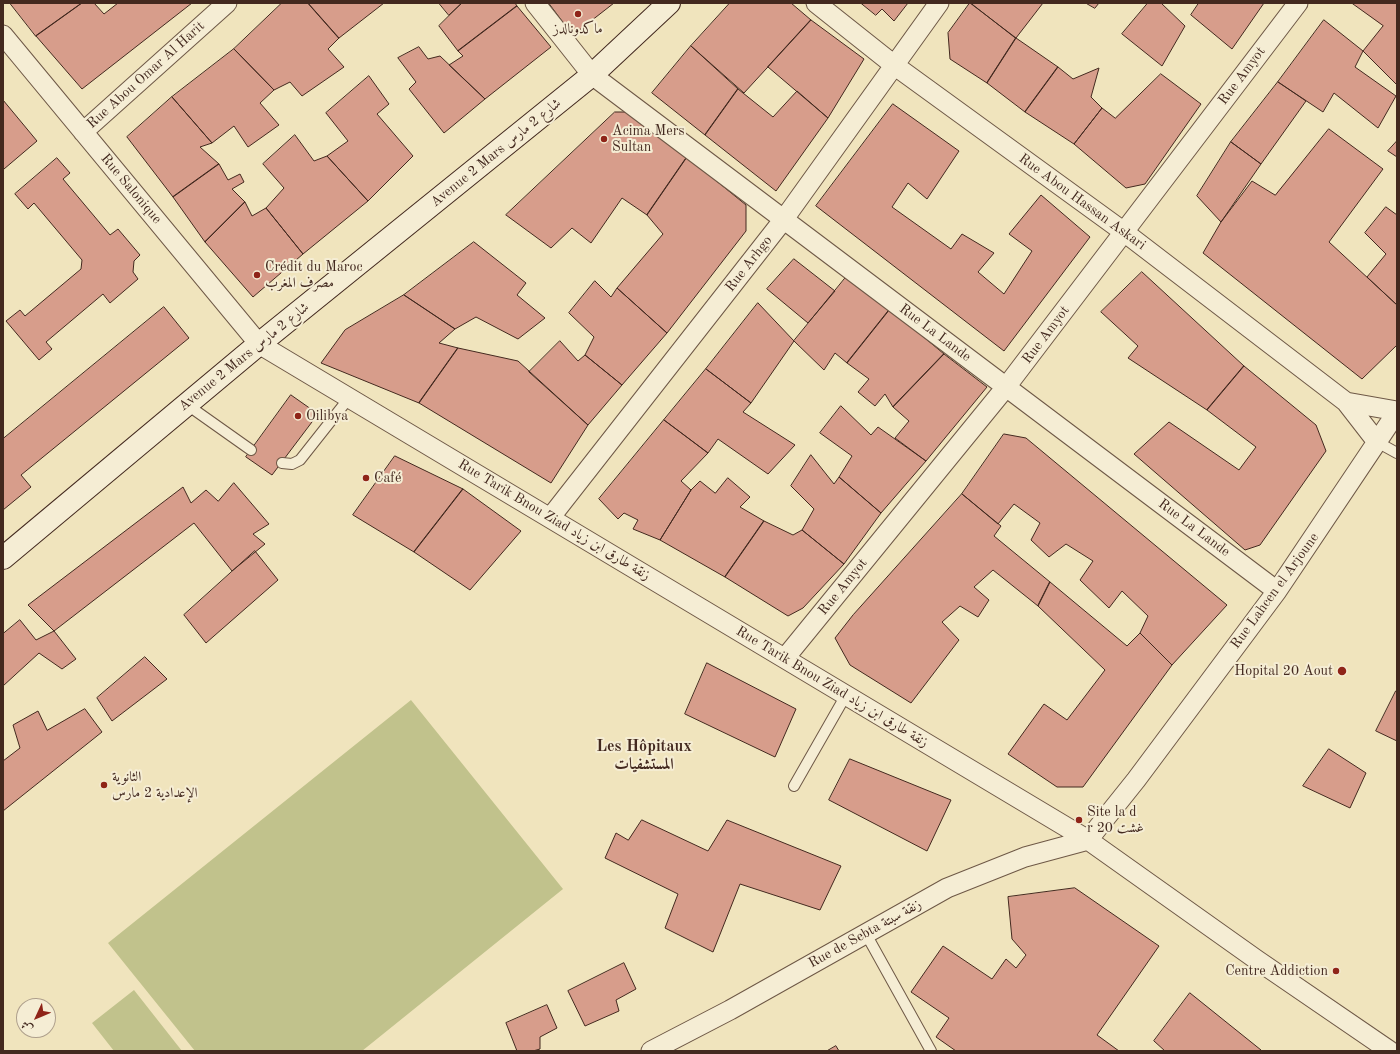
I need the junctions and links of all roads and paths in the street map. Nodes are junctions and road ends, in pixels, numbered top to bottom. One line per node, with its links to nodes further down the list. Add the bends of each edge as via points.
1 (227, 3): 10 (street, Rue Abou Omar Al Harit)
2 (535, 3): 9 (street, Rue La Lande)
3 (669, 3): 9 (main road, Avenue 2 Mars شارع 2 مارس)
4 (816, 3): 8 (street, Rue Abou Hassan Askari)
5 (939, 3): 8 (street, Rue Arhgo)
6 (1298, 3): 12 (street, Rue Amyot)
7 (3, 35): 10 (street, Rue Salonique)
8 (894, 65): 11 (street, Rue Arhgo); 12 (street, Rue Abou Hassan Askari)
9 (592, 75): 11 (street, Rue La Lande); 13 (main road, Avenue 2 Mars شارع 2 مارس)
10 (83, 132): 13 (street, Rue Salonique)
11 (784, 219): 14 (street, Rue La Lande); 23 (street, Rue Arhgo)
12 (1124, 232): 14 (street, Rue Amyot); 16 (street, Rue Abou Hassan Askari)
13 (259, 344): 15 (street, Rue Tarik Bnou Ziad زنقة طارق ابن زياد); 17 (main road, Avenue 2 Mars شارع 2 مارس)
14 (1006, 387): 25 (street, Rue La Lande); 26 (street, Rue Amyot)
15 (350, 398): 22 (lane, via 300,460 292,464); 23 (street, Rue Tarik Bnou Ziad زنقة طارق ابن زياد)
16 (1346, 402): 18 (street, Rue Abou Hassan Askari); 19 (street, Rue Abou Hassan Askari)
17 (186, 404): 20 (lane); 24 (main road, Avenue 2 Mars شارع 2 مارس)
18 (1397, 412): 19 (street, Rue Lahcen el Arjoune)
19 (1377, 442): 21 (lane); 25 (street, Rue Lahcen el Arjoune)
20 (251, 450)
21 (1397, 453)
22 (282, 463)
23 (550, 518): 26 (street, Rue Tarik Bnou Ziad زنقة طارق ابن زياد)
24 (3, 558)
25 (1277, 591): 29 (street, Rue Lahcen el Arjoune)
26 (785, 658): 27 (street, Rue Tarik Bnou Ziad زنقة طارق ابن زياد)
27 (846, 695): 28 (lane); 29 (street, Rue Tarik Bnou Ziad زنقة طارق ابن زياد)
28 (794, 786)
29 (1088, 840): 30 (street, Rue de Sebta زنقة سبتة, via 1025,856 989,870 947,888); 33 (street, Rue Tarik Bnou Ziad زنقة طارق ابن زياد)
30 (866, 934): 31 (street, Rue de Sebta زنقة سبتة); 32 (lane)
31 (652, 1051)
32 (931, 1051)
33 (1390, 1051)

